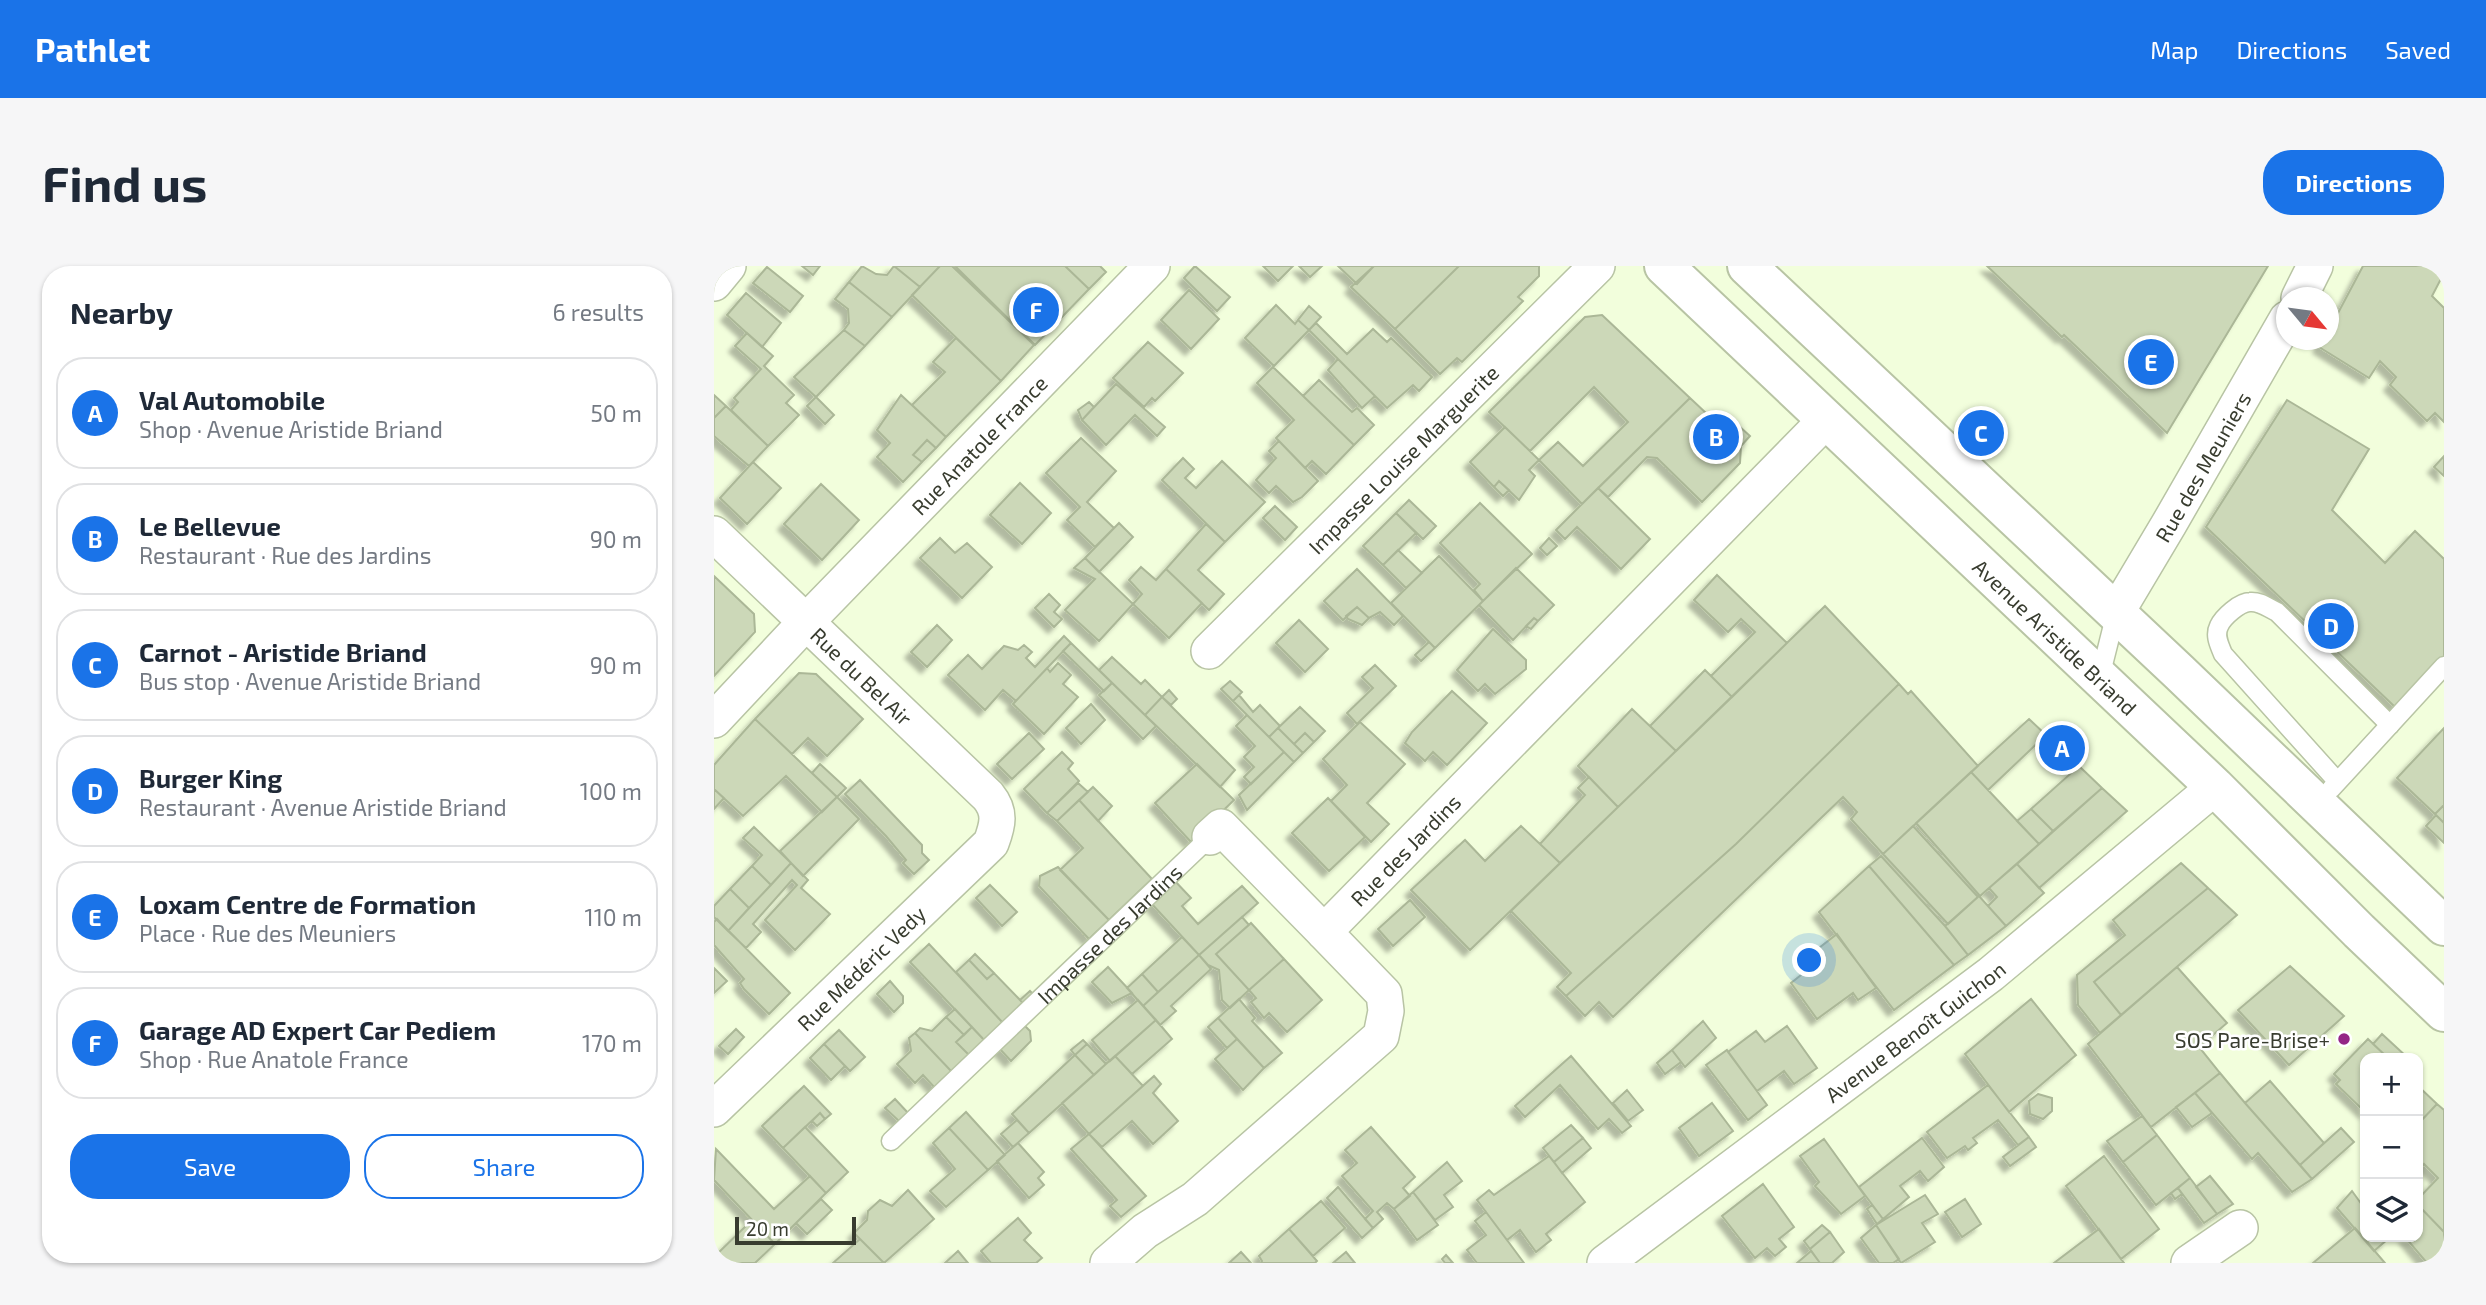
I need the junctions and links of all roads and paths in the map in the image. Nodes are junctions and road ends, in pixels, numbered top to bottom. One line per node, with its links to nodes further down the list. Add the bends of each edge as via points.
1 (728, 266): 7 (street)
2 (1152, 266): 13 (street, Rue Anatole France)
3 (1597, 266): 14 (street, Impasse Louise Marguerite)
4 (1664, 266): 10 (main road, Avenue Aristide Briand)
5 (1747, 266): 12 (main road)
6 (2315, 266): 8 (street)
7 (714, 283)
8 (2304, 287)
9 (2276, 338): 12 (street, Rue des Meuniers)
10 (1825, 421): 16 (main road, Avenue Aristide Briand); 24 (street, Rue des Jardins)
11 (714, 534): 13 (street, Rue du Bel Air)
12 (2116, 613): 16 (lane); 20 (main road)
13 (805, 623): 17 (street, Rue Anatole France); 21 (street, Rue du Bel Air, via 988,796)
14 (1209, 651)
15 (2444, 666): 18 (lane)
16 (2100, 678): 19 (main road, Avenue Aristide Briand)
17 (714, 720)
18 (2390, 725): 20 (lane); 20 (lane, via 2277,612 2248,601 2219,626 2217,640 2223,654)
19 (2215, 787): 25 (main road, Avenue Aristide Briand); 30 (street, Avenue Benoît Guichon, via 1991,974)
20 (2327, 793): 23 (main road)
21 (999, 822): 26 (street, Rue Médéric Vedy, via 991,843)
22 (1210, 837): 24 (street, Impasse des Jardins, via 1221,827); 27 (lane, Impasse des Jardins)
23 (2444, 926)
24 (1324, 932): 29 (street, via 1384,994 1387,1011 1381,1036 1195,1199 1144,1231)
25 (2444, 1012)
26 (714, 1109)
27 (891, 1141)
28 (2240, 1228): 31 (street)
29 (1108, 1263)
30 (1605, 1263)
31 (2189, 1263)

